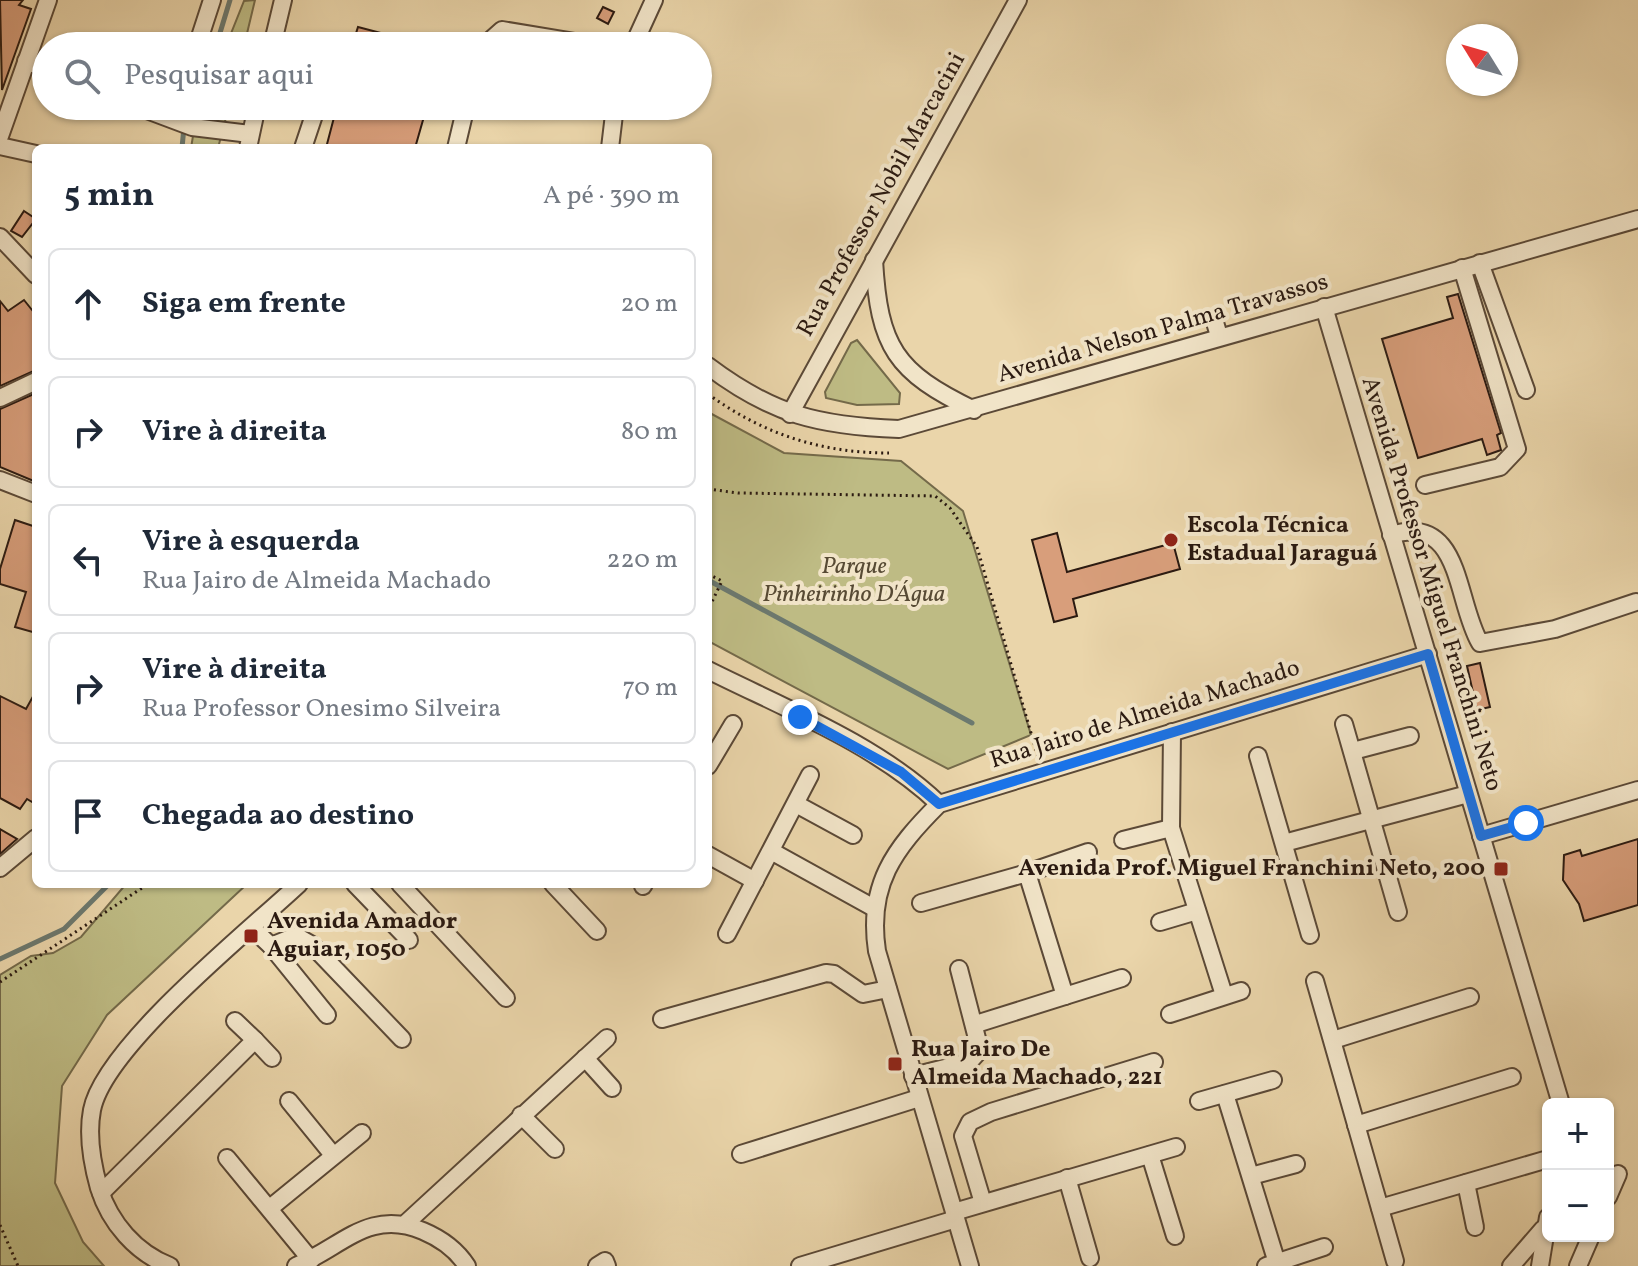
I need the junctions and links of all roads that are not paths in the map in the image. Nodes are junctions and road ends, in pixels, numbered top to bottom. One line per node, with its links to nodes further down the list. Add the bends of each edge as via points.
1 (48, 0): 6 (street)
2 (212, 0): 7 (street)
3 (283, 0): 8 (street)
4 (654, 0): 11 (street)
5 (1018, 0): 31 (street, Rua Professor Nobil Marcacini)
6 (36, 32)
7 (202, 32)
8 (275, 32)
9 (500, 32): 10 (street)
10 (522, 32)
11 (639, 32)
12 (32, 44): 13 (street)
13 (26, 61): 14 (street); 20 (street)
14 (32, 63)
15 (183, 120): 21 (street)
16 (255, 120): 21 (street)
17 (312, 120): 22 (street)
18 (463, 120): 23 (street)
19 (613, 120): 24 (street)
20 (0, 136)
21 (251, 144)
22 (304, 144)
23 (457, 144)
24 (610, 144)
25 (0, 146): 26 (street)
26 (32, 153)
27 (1638, 219): 32 (street, Avenida Nelson Palma Travassos)
28 (0, 237): 30 (street)
29 (32, 248): 30 (street)
30 (21, 257): 34 (street)
31 (874, 259): 42 (street, via 880,321 899,359 935,391); 43 (street, Rua Professor Nobil Marcacini)
32 (1480, 263): 33 (street, Avenida Nelson Palma Travassos); 40 (street)
33 (1462, 268): 35 (street, Avenida Nelson Palma Travassos); 45 (street, via 1517,449 1500,467)
34 (32, 270)
35 (1324, 307): 37 (street, Avenida Nelson Palma Travassos); 47 (street, Avenida Professor Miguel Franchini Neto)
36 (1214, 319): 37 (street)
37 (1219, 336): 42 (street, Avenida Nelson Palma Travassos)
38 (712, 369): 43 (street, Avenida Nelson Palma Travassos)
39 (32, 383): 41 (street)
40 (1526, 390)
41 (0, 398)
42 (974, 410): 43 (street, Avenida Nelson Palma Travassos, via 899,429 839,427)
43 (790, 414)
44 (0, 480): 46 (street)
45 (1425, 485)
46 (32, 492)
47 (1391, 535): 48 (street, via 1420,529 1442,544 1480,643 1555,629); 49 (street, Avenida Professor Miguel Franchini Neto)
48 (1636, 602)
49 (1428, 654): 53 (street, Rua Jairo de Almeida Machado); 60 (street, Avenida Professor Miguel Franchini Neto)
50 (712, 672): 62 (street, via 872,754)
51 (733, 724): 57 (street)
52 (1344, 724): 55 (street)
53 (1172, 732): 62 (street, Rua Jairo de Almeida Machado); 64 (street)
54 (1410, 736): 55 (street)
55 (1353, 751): 63 (street)
56 (1258, 756): 69 (street)
57 (712, 757)
58 (810, 775): 61 (street)
59 (1638, 790): 66 (street)
60 (1468, 794): 63 (street); 66 (street, Avenida Professor Miguel Franchini Neto)
61 (796, 804): 65 (street); 70 (street)
62 (939, 804): 81 (street, Rua Jairo de Almeida Machado, via 895,851)
63 (1372, 820): 69 (street); 83 (street)
64 (1171, 828): 67 (street); 82 (street)
65 (853, 835)
66 (1481, 836): 118 (street, Avenida Professor Miguel Franchini Neto)
67 (1123, 840)
68 (32, 841): 73 (street)
69 (1284, 843): 88 (street)
70 (771, 851): 75 (street); 81 (street)
71 (1088, 852): 74 (street)
72 (712, 857): 75 (street)
73 (0, 868)
74 (1027, 873): 80 (street); 97 (street)
75 (755, 881): 87 (street)
76 (295, 888): 85 (street)
77 (359, 888): 89 (street)
78 (404, 888): 99 (street)
79 (557, 888): 86 (street)
80 (921, 903)
81 (874, 908): 94 (street, Rua Jairo de Almeida Machado, via 877,951)
82 (1197, 911): 84 (street); 96 (street)
83 (1398, 912)
84 (1160, 922)
85 (252, 928): 90 (street); 137 (street, via 144,1028 112,1067 92,1109 91,1156)
86 (597, 931)
87 (727, 934)
88 (1310, 935)
89 (409, 940)
90 (271, 946): 101 (street); 106 (street, via 296,936 312,945)
91 (959, 969): 104 (street)
92 (1122, 978): 97 (street)
93 (1315, 981): 108 (street)
94 (888, 989): 102 (street, via 863,994 826,973); 112 (street, Rua Jairo de Almeida Machado)
95 (1241, 991): 96 (street)
96 (1224, 995): 100 (street)
97 (1065, 996): 104 (street)
98 (1470, 997): 108 (street)
99 (506, 998)
100 (1170, 1014)
101 (327, 1015)
102 (662, 1019)
103 (235, 1021): 107 (street)
104 (976, 1024): 112 (street, via 977,1057)
105 (607, 1038): 110 (street)
106 (402, 1039)
107 (255, 1040): 109 (street); 137 (street)
108 (1333, 1040): 122 (street)
109 (272, 1058)
110 (585, 1058): 115 (street); 121 (street)
111 (1154, 1062): 138 (street, via 970,1122 963,1136)
112 (913, 1076): 117 (street, Rua Jairo de Almeida Machado)
113 (1512, 1077): 122 (street)
114 (1273, 1080): 116 (street)
115 (612, 1088)
116 (1225, 1094): 120 (street); 133 (street)
117 (919, 1098): 126 (street); 141 (street, Rua Jairo de Almeida Machado)
118 (1559, 1098)
119 (289, 1101): 127 (street)
120 (1199, 1101)
121 (521, 1115): 125 (street); 142 (street)
122 (1356, 1125): 140 (street)
123 (362, 1133): 127 (street)
124 (1176, 1147): 128 (street)
125 (555, 1149)
126 (741, 1154)
127 (333, 1155): 139 (street)
128 (1150, 1155): 134 (street); 145 (street)
129 (227, 1158): 139 (street)
130 (1542, 1161): 135 (street)
131 (1296, 1164): 133 (street)
132 (1618, 1174): 136 (street)
133 (1251, 1176): 152 (street)
134 (1067, 1178): 138 (street); 149 (street)
135 (1466, 1183): 140 (street); 143 (street)
136 (1614, 1183)
137 (101, 1193): 153 (street, via 113,1220 138,1248)
138 (983, 1203): 141 (street)
139 (270, 1208): 151 (street)
140 (1380, 1208): 150 (street)
141 (955, 1216): 157 (street); 158 (street, Rua Jairo de Almeida Machado)
142 (405, 1224): 151 (street, via 375,1225); 154 (street, via 435,1236 458,1252)
143 (1475, 1227)
144 (1542, 1228): 159 (street)
145 (1175, 1236)
146 (1543, 1242): 160 (street)
147 (1588, 1242): 161 (street)
148 (1324, 1247): 152 (street)
149 (1090, 1258)
150 (1395, 1261)
151 (303, 1263)
152 (1271, 1264)
153 (170, 1266)
154 (467, 1266)
155 (597, 1266): 156 (street, via 605,1261)
156 (607, 1266)
157 (800, 1266)
158 (970, 1266)
159 (1511, 1266)
160 (1540, 1266)
161 (1578, 1266)

